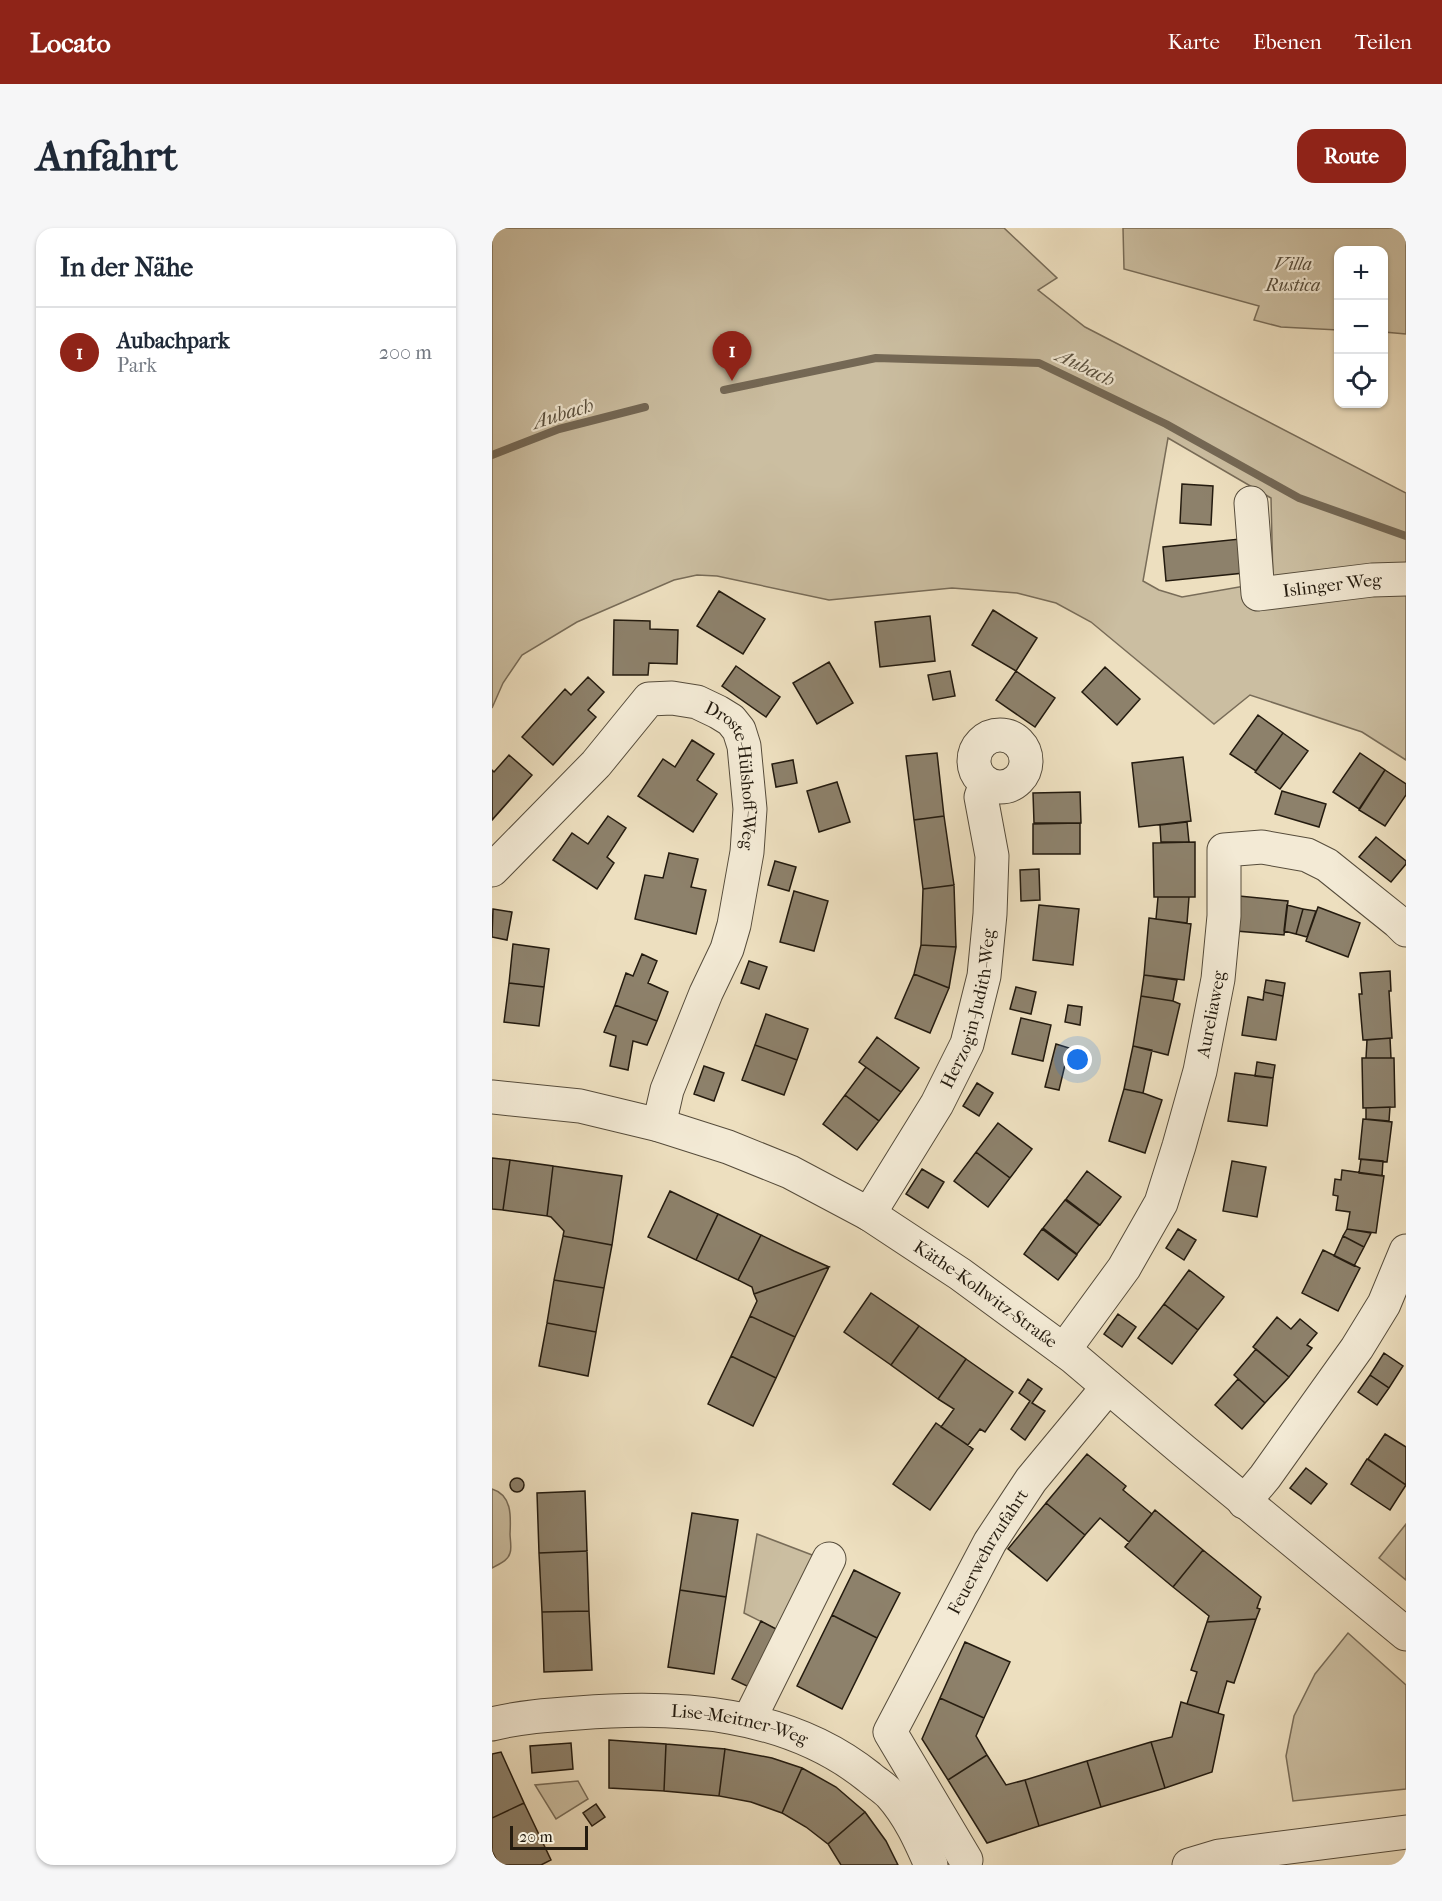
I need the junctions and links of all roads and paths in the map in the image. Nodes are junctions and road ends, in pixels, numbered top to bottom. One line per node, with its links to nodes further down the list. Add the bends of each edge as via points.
1 (1251, 503): 2 (street, Islinger Weg, via 1258,594)
2 (1406, 579)
3 (986, 783): 8 (street, Herzogin-Judith-Weg, via 981,797 992,856 990,914 984,976 967,1044 938,1104)
4 (492, 870): 7 (street, Droste-Hülshoff-Weg, via 596,764 649,699 697,702 731,720 739,730 750,809 734,925 667,1090)
5 (1406, 930): 10 (street, Aureliaweg, via 1327,865 1307,855 1262,848 1224,850 1224,916 1218,979 1200,1071 1164,1194 1124,1268)
6 (492, 1097): 7 (street, Käthe-Kollwitz-Straße, via 580,1106)
7 (659, 1125): 8 (street, Käthe-Kollwitz-Straße, via 790,1172)
8 (869, 1214): 10 (street, Käthe-Kollwitz-Straße)
9 (1406, 1251): 12 (street, via 1384,1304 1358,1348)
10 (1064, 1350): 11 (street, Käthe-Kollwitz-Straße)
11 (1108, 1387): 12 (street, Käthe-Kollwitz-Straße); 19 (street, Feuerwehrzufahrt, via 1031,1480 990,1542 890,1732)
12 (1244, 1502): 14 (street, Käthe-Kollwitz-Straße)
13 (829, 1559): 15 (street)
14 (1406, 1634)
15 (749, 1720): 16 (street, Lise-Meitner-Weg, via 621,1709); 20 (street, Lise-Meitner-Weg, via 820,1745 890,1794 912,1822)
16 (492, 1724)
17 (1406, 1832): 18 (street)
18 (1305, 1855): 21 (street, via 1219,1856)
19 (966, 1860)
20 (931, 1865)
21 (1189, 1865)

